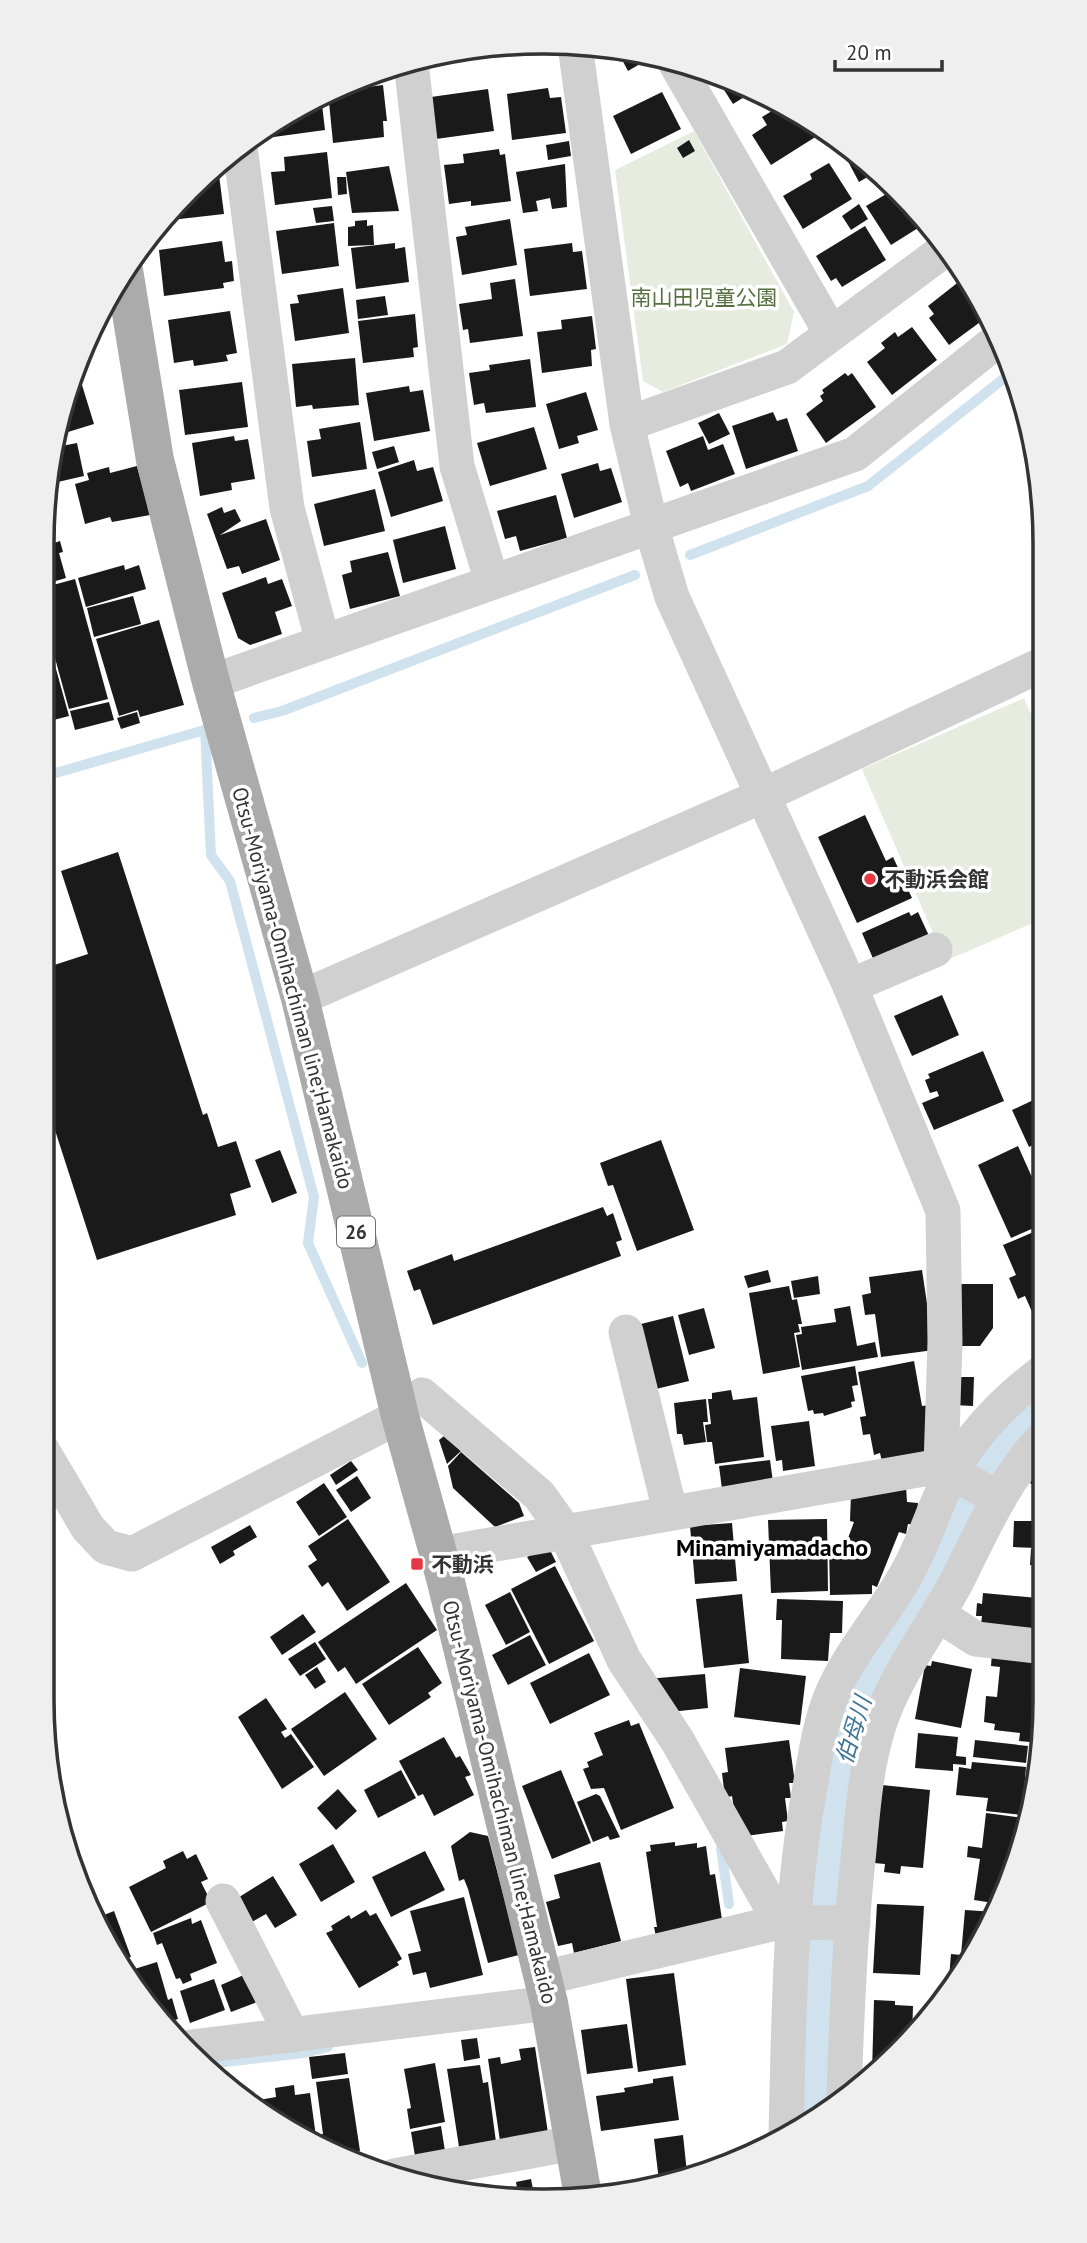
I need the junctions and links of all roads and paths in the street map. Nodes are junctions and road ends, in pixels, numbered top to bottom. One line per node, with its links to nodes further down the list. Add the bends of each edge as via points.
1 (576, 55): 9 (street)
2 (412, 72): 11 (street, via 457,466)
3 (682, 75): 7 (street)
4 (242, 159): 12 (street, via 287,508)
5 (938, 255): 7 (street)
6 (122, 296): 14 (main road, Otsu-Moriyama-Omihachiman line;Hamakaido / 26, via 155,460)
7 (831, 334): 9 (street, via 788,367)
8 (991, 345): 10 (street, via 855,454)
9 (627, 424): 10 (street)
10 (651, 526): 11 (street); 15 (street, via 672,597)
11 (492, 582): 12 (street)
12 (323, 642): 14 (street)
13 (1033, 669): 15 (street)
14 (211, 682): 18 (main road, Otsu-Moriyama-Omihachiman line;Hamakaido / 26)
15 (762, 796): 17 (street); 18 (street)
16 (935, 950): 17 (street)
17 (850, 986): 23 (street, via 943,1211)
18 (300, 999): 21 (main road, Otsu-Moriyama-Omihachiman line;Hamakaido / 26)
19 (626, 1332): 26 (street)
20 (1033, 1379): 23 (street, via 1009,1398)
21 (411, 1406): 24 (street, via 132,1554 106,1547 88,1528); 27 (street, via 531,1488); 28 (main road, Otsu-Moriyama-Omihachiman line;Hamakaido / 26)
22 (1033, 1448): 25 (street)
23 (946, 1469): 25 (street); 26 (street); 32 (street, via 908,1572 851,1656 831,1696 814,1763)
24 (54, 1470)
25 (999, 1499): 29 (street)
26 (670, 1511): 27 (street)
27 (565, 1531): 28 (street); 32 (street, via 624,1660)
28 (439, 1554): 34 (main road, Otsu-Moriyama-Omihachiman line;Hamakaido / 26)
29 (939, 1615): 30 (street, via 976,1639); 33 (street, via 900,1679 880,1722 867,1768)
30 (1033, 1646)
31 (223, 1901): 35 (street)
32 (788, 1921): 33 (street); 34 (street); 38 (street)
33 (853, 1923): 37 (street)
34 (546, 1991): 35 (street); 39 (main road, Otsu-Moriyama-Omihachiman line;Hamakaido / 26)
35 (292, 2035): 36 (street)
36 (199, 2046)
37 (844, 2085)
38 (786, 2124)
39 (573, 2143): 40 (street); 41 (main road, Otsu-Moriyama-Omihachiman line;Hamakaido / 26)
40 (416, 2172)
41 (581, 2187)

